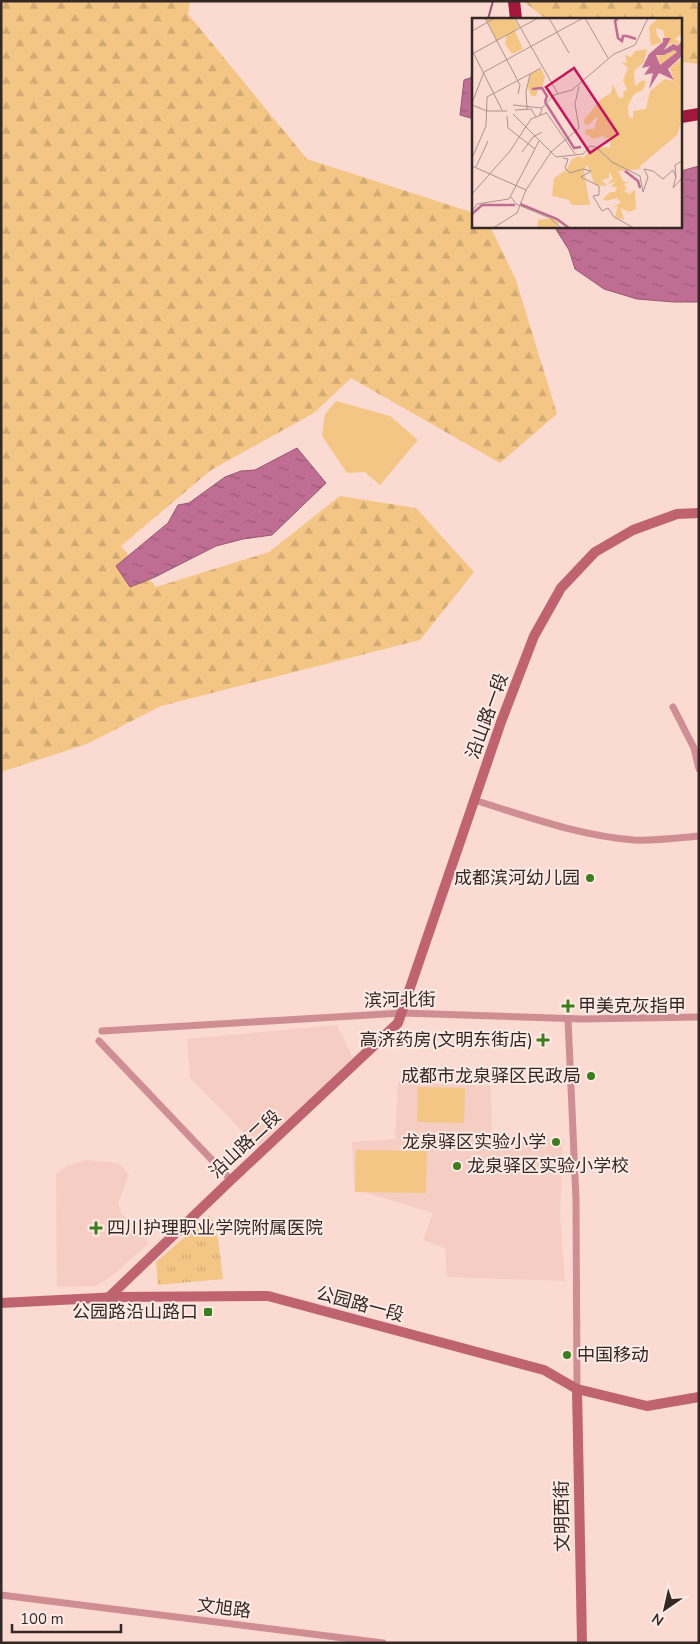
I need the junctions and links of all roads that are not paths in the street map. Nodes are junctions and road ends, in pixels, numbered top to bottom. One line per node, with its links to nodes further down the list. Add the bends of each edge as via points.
1 (514, 1): 2 (highway)
2 (516, 18)
3 (699, 114): 4 (highway)
4 (682, 117)
5 (699, 513): 8 (street, 沿山路一段, via 677,514 633,530 595,552 561,588 534,636)
6 (673, 707): 7 (street, via 694,748)
7 (699, 769)
8 (474, 800): 9 (street, via 572,830 634,840); 10 (street, 沿山路一段)
9 (699, 836)
10 (402, 1013): 12 (street, 滨河北街); 13 (street, 滨河北街); 15 (street, 沿山路二段, via 398,1023)
11 (699, 1017): 12 (street, 滨河北街)
12 (568, 1019): 18 (street, via 576,1200)
13 (102, 1031)
14 (99, 1041): 15 (street)
15 (231, 1180): 16 (street, 沿山路二段)
16 (108, 1297): 17 (street, 公园路一段); 18 (street, 公园路一段, via 268,1296 544,1370)
17 (1, 1303)
18 (577, 1388): 19 (street, 公园路一段, via 647,1406); 22 (street, 文明西街)
19 (699, 1397)
20 (1, 1595): 21 (street, 文旭路)
21 (383, 1643)
22 (582, 1643)

